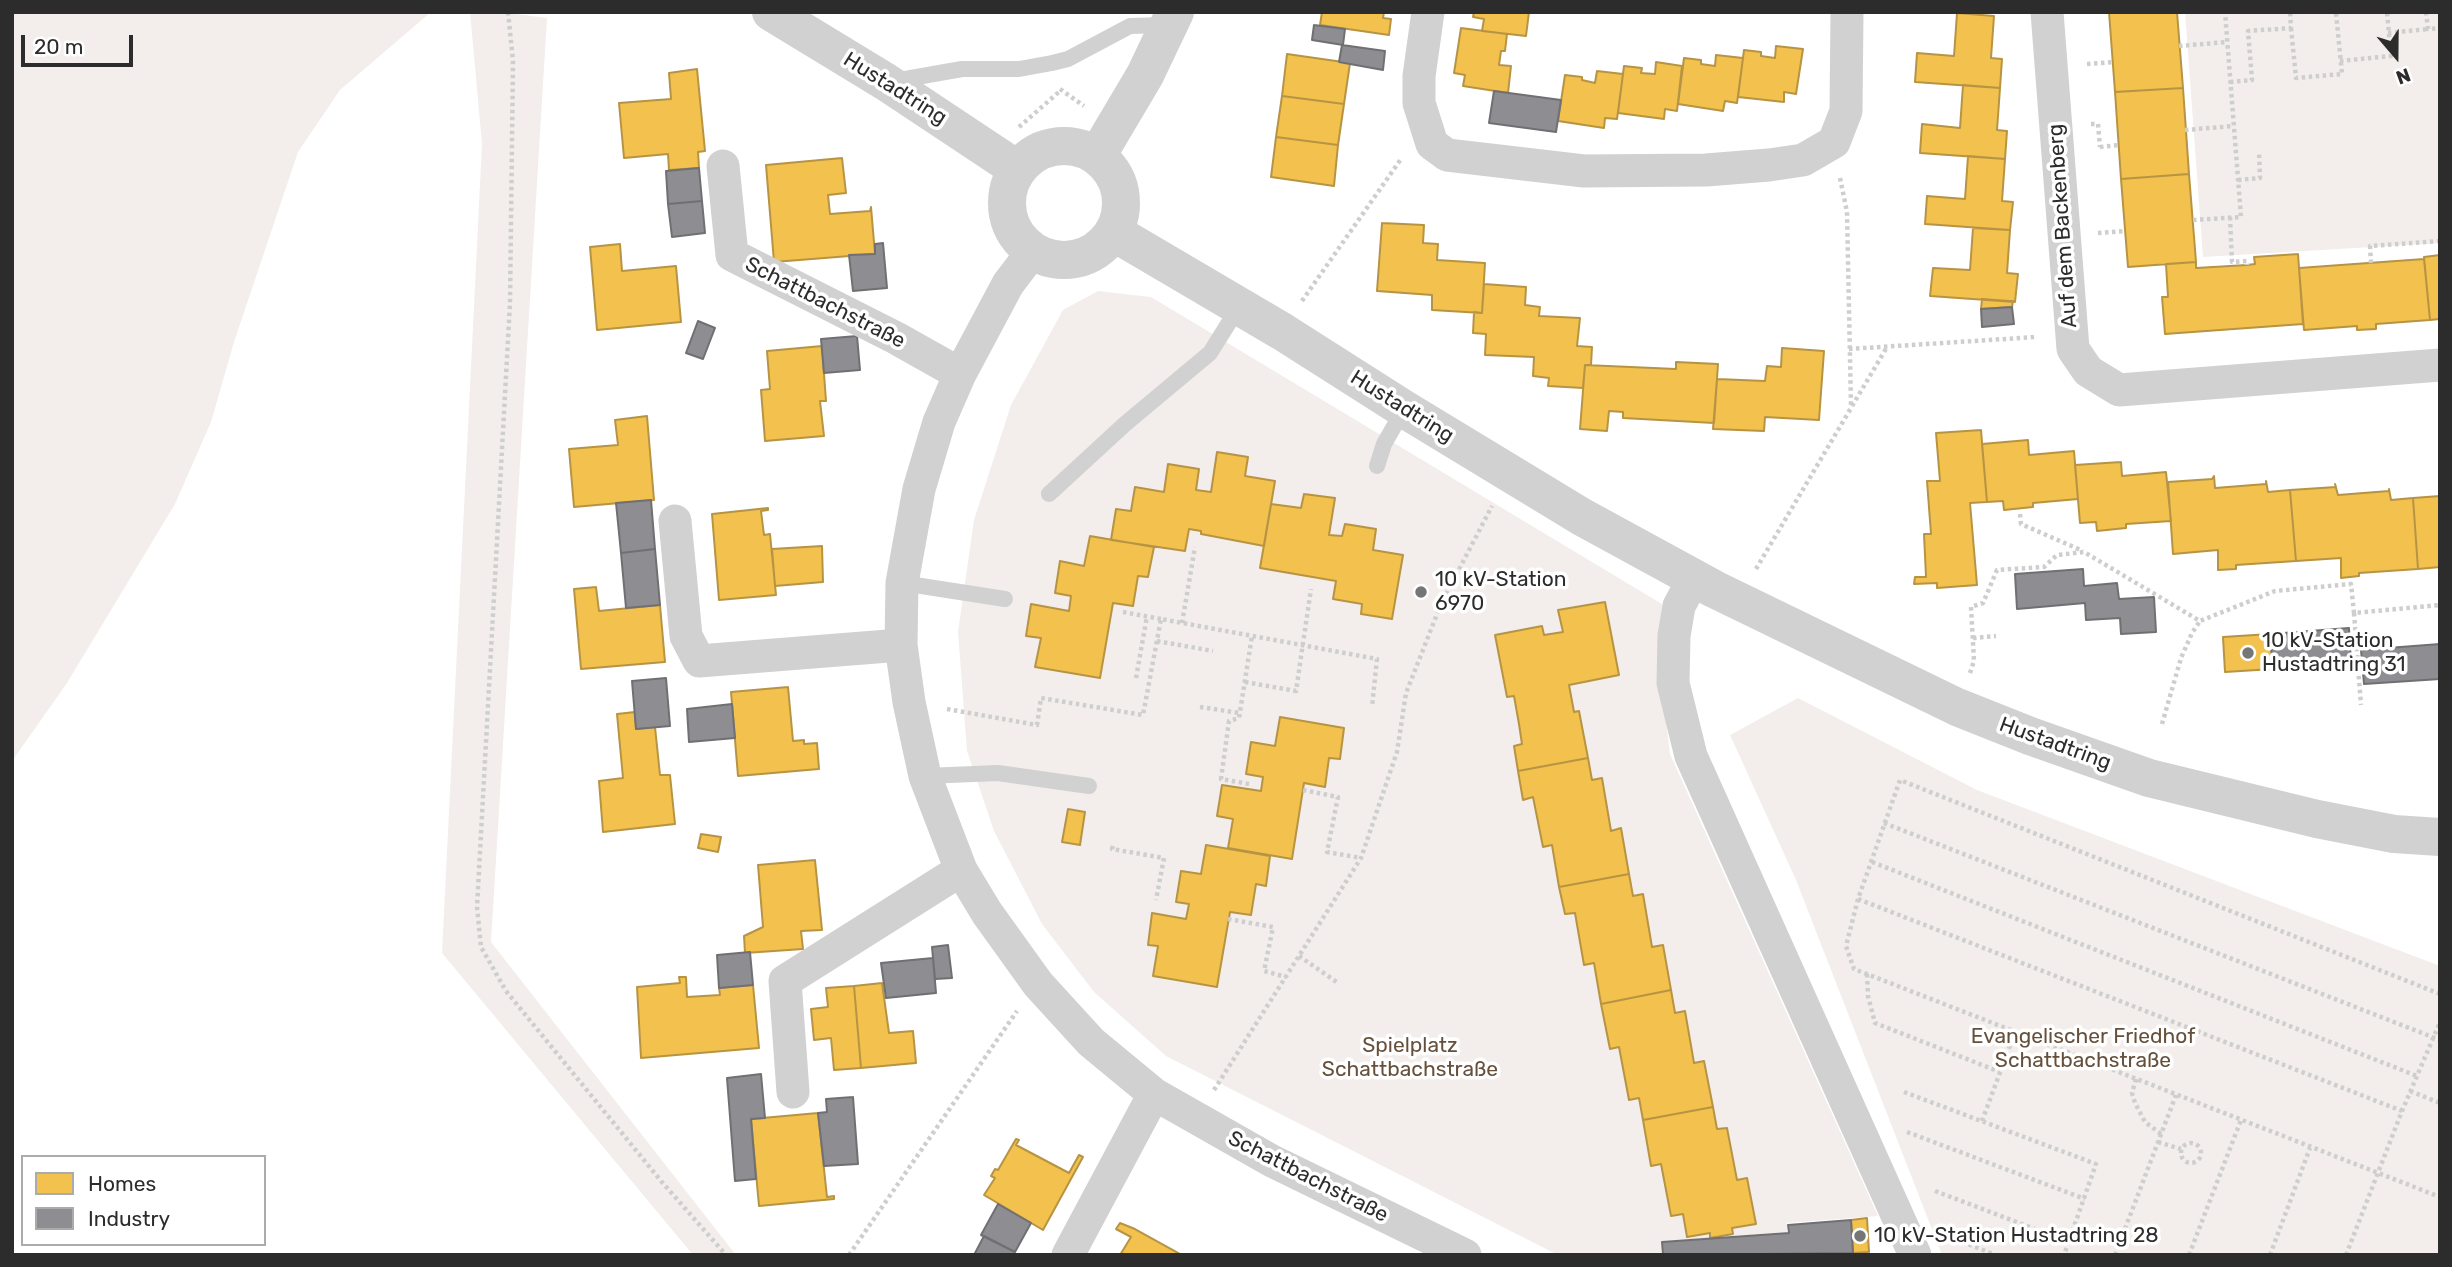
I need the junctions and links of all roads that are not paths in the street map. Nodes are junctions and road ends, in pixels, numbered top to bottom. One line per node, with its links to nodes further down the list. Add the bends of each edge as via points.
1 (771, 12): 6 (street, Hustadtring)
2 (1428, 12): 3 (street, via 1419,103 1432,144 1447,155 1584,171 1769,165 1803,160 1834,142 1846,111)
3 (1847, 12)
4 (2047, 12): 13 (street, Auf dem Backenberg, via 2073,349 2088,371 2119,390)
5 (1171, 19): 6 (lane, via 1130,26 1052,63 1018,69 962,69); 7 (street)
6 (886, 82): 8 (street, Hustadtring)
7 (1105, 141): 8 (street, via 1054,146); 10 (street, via 1121,197)
8 (1005, 160): 11 (street, via 1009,219)
9 (723, 166): 14 (street, Schattbachstraße, via 732,255)
10 (1113, 232): 11 (street, via 1083,257 1057,259); 12 (street, Hustadtring)
11 (1033, 251): 14 (street, Schattbachstraße, via 1009,284)
12 (1240, 306): 15 (street, Hustadtring); 17 (lane, via 1210,353)
13 (2440, 365)
14 (960, 373): 20 (street, Schattbachstraße, via 919,489)
15 (1404, 409): 16 (lane); 19 (street, Hustadtring)
16 (1377, 466)
17 (1049, 494)
18 (676, 522): 22 (street, via 686,636 699,661)
19 (1693, 578): 25 (street, Hustadtring, via 1957,707 2149,778 2317,819 2394,834); 31 (street, via 1679,606 1673,683 1691,756)
20 (902, 583): 21 (lane); 22 (street, Schattbachstraße)
21 (1005, 599)
22 (901, 645): 23 (street, Schattbachstraße)
23 (925, 776): 24 (lane, via 998,773); 26 (street, Schattbachstraße)
24 (1089, 786)
25 (2440, 837)
26 (961, 870): 27 (street, via 785,981); 28 (street, Schattbachstraße, via 1038,984 1091,1042)
27 (793, 1092)
28 (1154, 1094): 29 (street); 30 (street, Schattbachstraße, via 1272,1161)
29 (1068, 1255)
30 (1465, 1255)
31 (1915, 1255)

